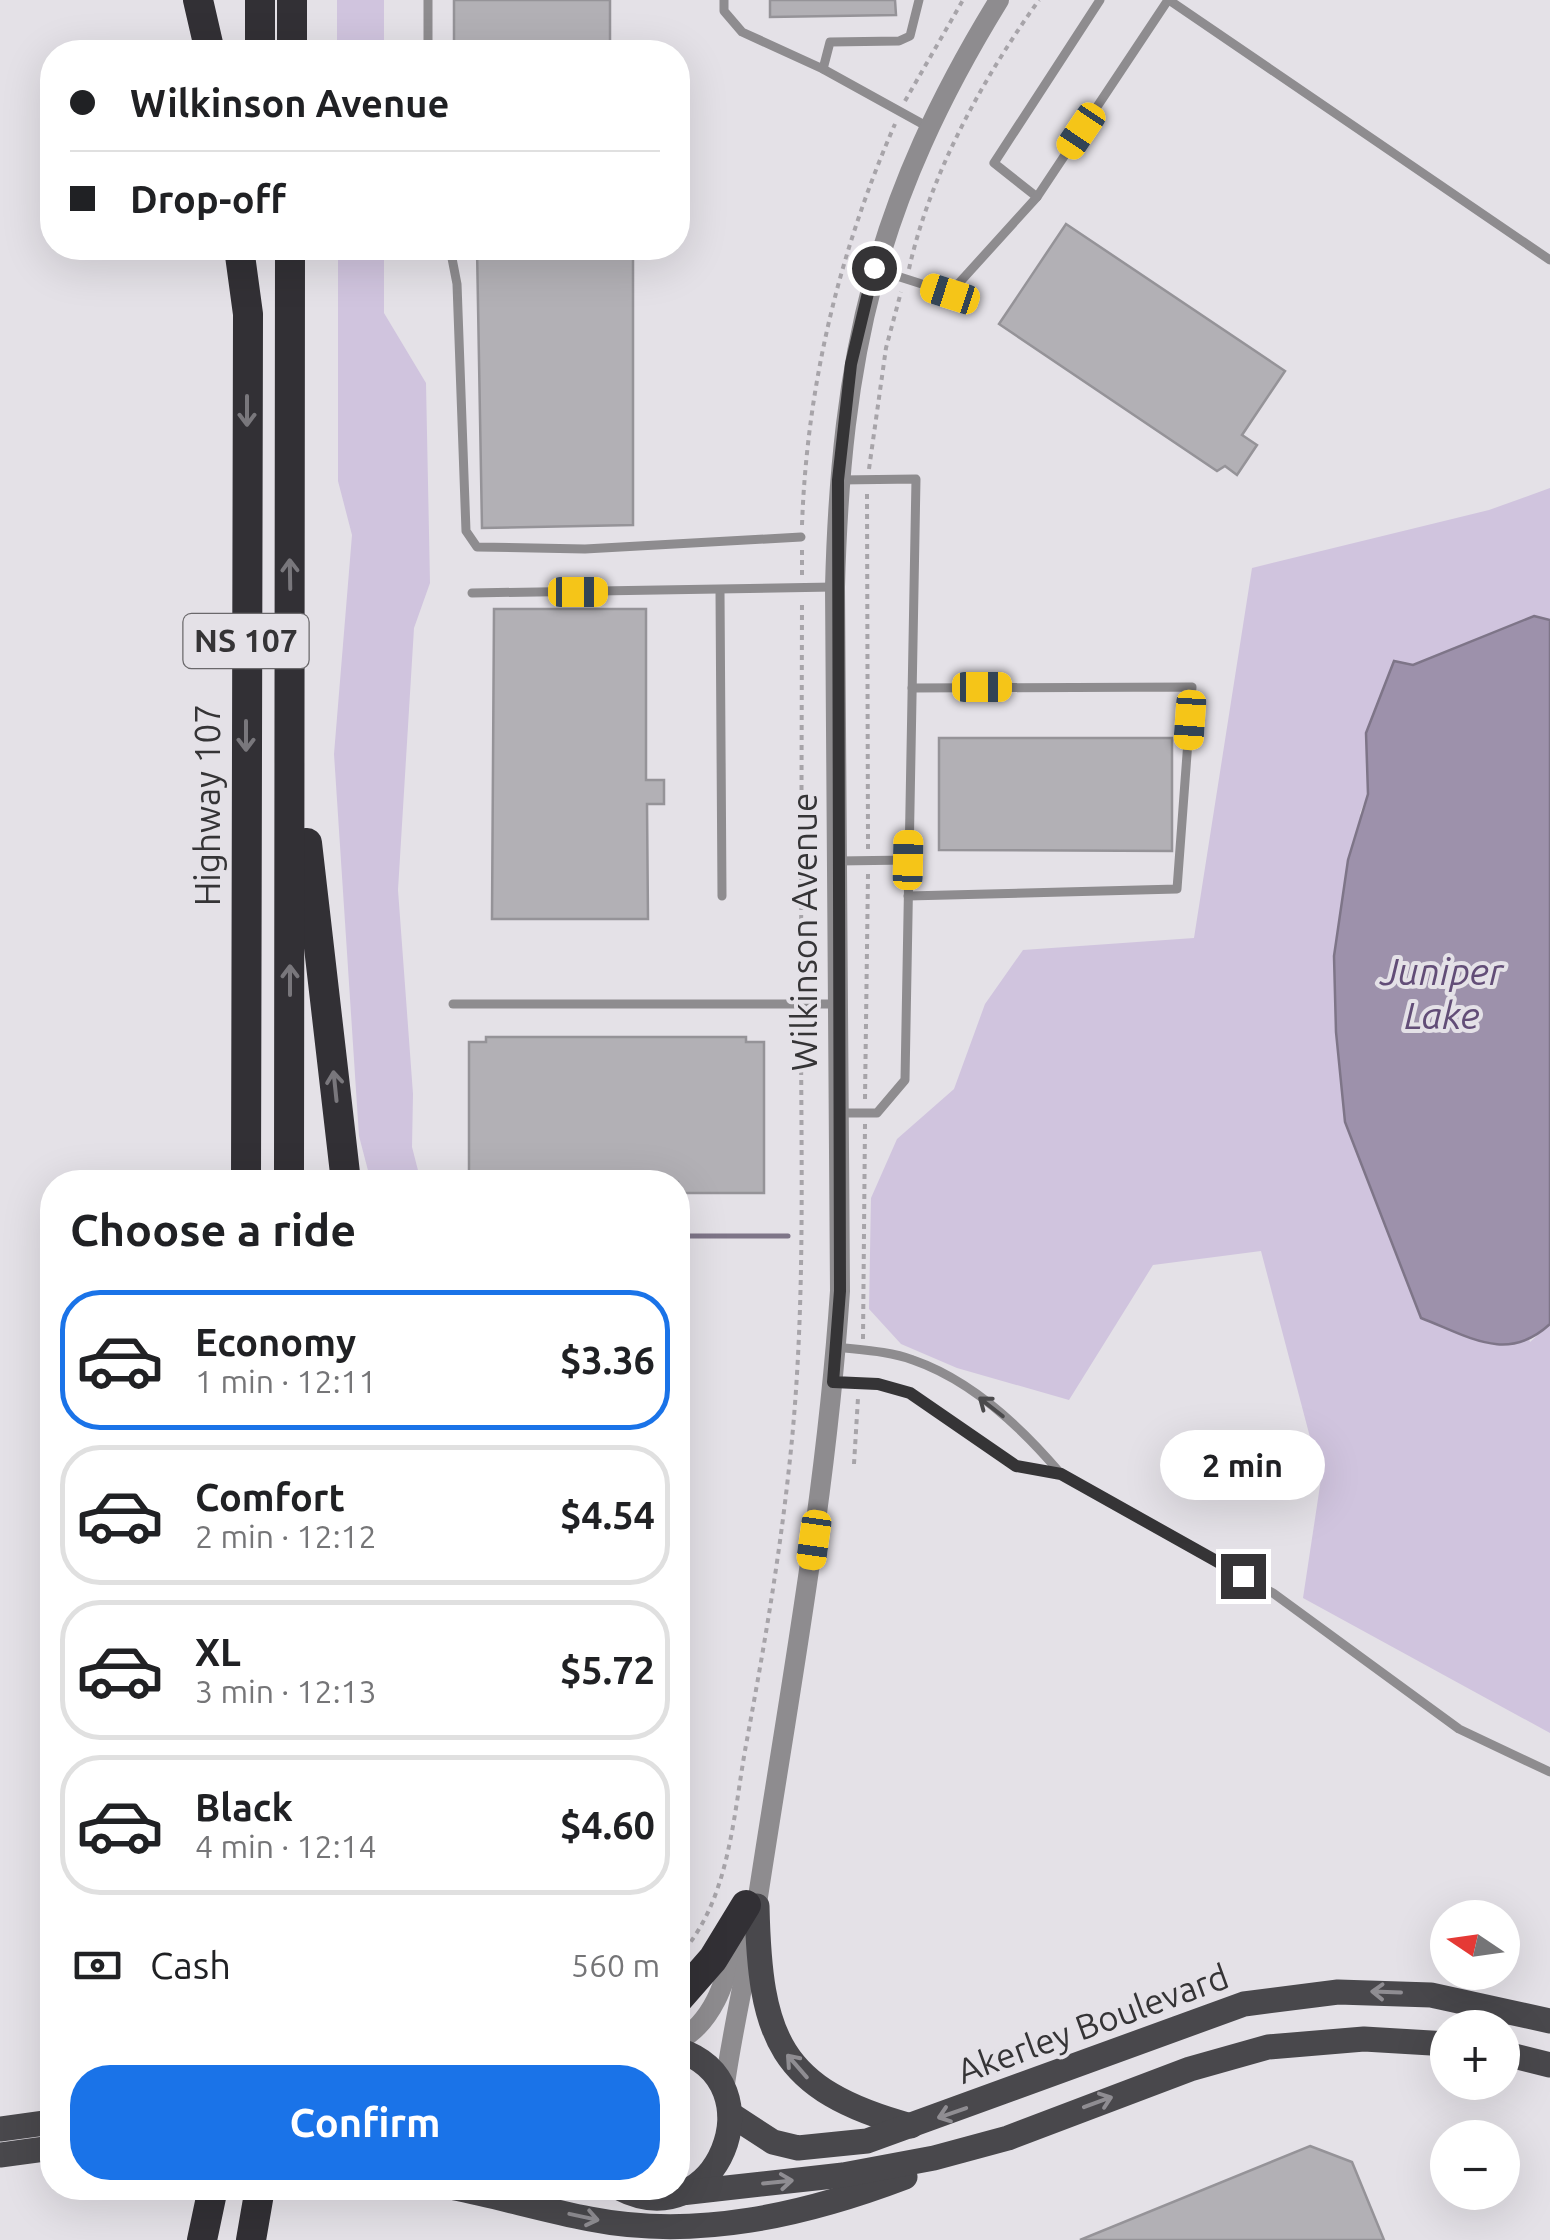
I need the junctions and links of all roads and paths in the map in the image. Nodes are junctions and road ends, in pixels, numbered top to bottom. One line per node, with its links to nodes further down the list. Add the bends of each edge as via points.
1 (198, 0): 11 (highway)
2 (260, 0): 12 (highway)
3 (292, 0): 13 (highway)
4 (428, 0): 14 (lane)
5 (724, 0): 15 (lane, via 724,11 742,32)
6 (919, 0): 15 (lane, via 910,36 830,42)
7 (1000, 0): 16 (street, Wilkinson Avenue)
8 (1039, 0): 24 (path, via 968,117)
9 (1100, 0): 17 (lane, via 994,163)
10 (1169, 0): 17 (lane); 22 (lane)
11 (207, 40)
12 (260, 40)
13 (292, 40)
14 (428, 40)
15 (824, 69): 16 (lane)
16 (928, 127): 23 (street, Wilkinson Avenue)
17 (1037, 196): 24 (lane, via 950,294)
18 (240, 260): 25 (highway, Highway 107 / NS 107)
19 (251, 260): 25 (highway)
20 (290, 260): 33 (highway, NS 107, one-way to 20)
21 (453, 260): 28 (lane, via 466,532 477,547 585,549)
22 (1550, 260)
23 (874, 268): 24 (lane); 26 (street, Wilkinson Avenue, via 851,364)
24 (906, 279): 27 (path, via 886,348)
25 (248, 314): 43 (highway, Highway 107 / NS 107, one-way to 43)
26 (838, 480): 27 (lane); 29 (street, Wilkinson Avenue)
27 (867, 480): 32 (lane, via 916,479); 34 (path)
28 (801, 537)
29 (834, 587): 30 (lane); 36 (street, Wilkinson Avenue)
30 (720, 591): 31 (lane); 37 (lane)
31 (472, 593)
32 (912, 688): 35 (lane); 38 (lane, via 1192,687 1176,889)
33 (292, 707): 44 (highway, NS 107, one-way to 33); 45 (highway, one-way to 33)
34 (868, 860): 35 (lane); 36 (lane); 42 (path)
35 (908, 860): 38 (lane)
36 (838, 861): 40 (street, Wilkinson Avenue)
37 (722, 896)
38 (908, 896): 42 (lane, via 905,1080 877,1113)
39 (453, 1004): 40 (lane)
40 (838, 1004): 41 (street, Wilkinson Avenue)
41 (838, 1113): 42 (lane); 47 (street, Wilkinson Avenue)
42 (865, 1113): 49 (path)
43 (246, 1170)
44 (289, 1170)
45 (345, 1170)
46 (799, 1291): 54 (path, via 789,1466 766,1634 728,1842 706,1920)
47 (836, 1347): 48 (street, Wilkinson Avenue); 51 (lane, one-way to 47, via 1035,1442 947,1376 912,1360)
48 (833, 1382): 49 (lane); 53 (street, Wilkinson Avenue, via 806,1596)
49 (859, 1383): 50 (path); 51 (lane, via 910,1393 1016,1466)
50 (854, 1464)
51 (1061, 1474): 52 (lane, via 1273,1593 1459,1729)
52 (1550, 1772)
53 (753, 1900): 55 (highway); 57 (street, Wilkinson Avenue, via 724,1984 707,2017); 62 (street, Wilkinson Avenue); 64 (main road, one-way to 53, via 856,2110 815,2086 789,2058 766,2004)
54 (690, 1941)
55 (690, 1986)
56 (1550, 2021): 64 (main road, Akerley Boulevard, one-way to 64, via 1478,2002 1384,1990 1244,2004)
57 (690, 2030)
58 (1430, 2043): 66 (main road, one-way to 58, via 1190,2069 1268,2047 1364,2039)
59 (690, 2056): 62 (main road, Akerley Boulevard)
60 (1520, 2058): 61 (main road)
61 (1550, 2065)
62 (727, 2102): 64 (main road, Akerley Boulevard, via 773,2142 798,2148 866,2142); 69 (main road, via 729,2140 719,2162)
63 (40, 2124): 65 (main road)
64 (912, 2126)
65 (0, 2130)
66 (1008, 2138): 70 (main road, one-way to 66, via 887,2169); 74 (main road, one-way to 66, via 592,2220 718,2226 869,2190)
67 (40, 2150): 68 (main road)
68 (0, 2155)
69 (690, 2188)
70 (690, 2192)
71 (210, 2200): 75 (highway)
72 (220, 2200): 76 (highway)
73 (258, 2200): 77 (highway)
74 (506, 2200)
75 (202, 2240)
76 (213, 2240)
77 (252, 2240)

